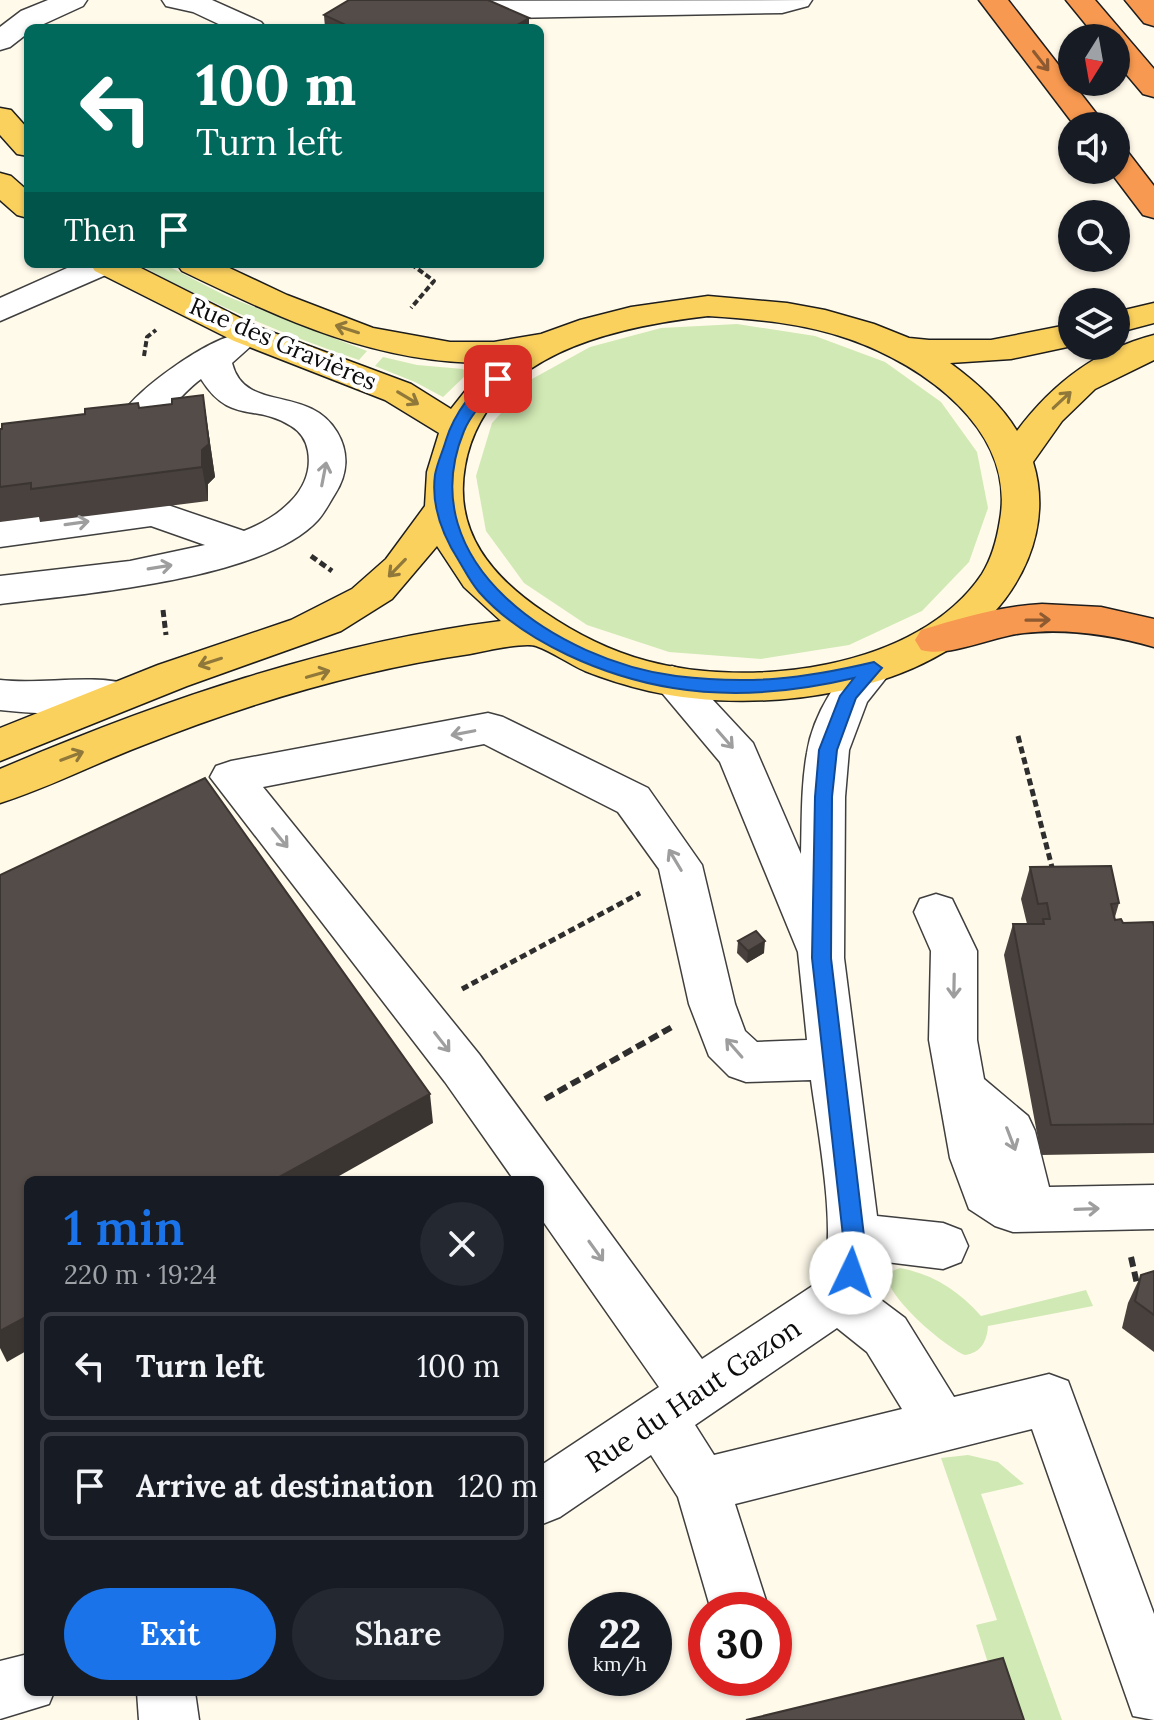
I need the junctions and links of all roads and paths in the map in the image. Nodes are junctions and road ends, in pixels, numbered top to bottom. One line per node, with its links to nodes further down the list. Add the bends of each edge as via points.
1 (73, 0): 11 (street, via 31,17)
2 (434, 0): 3 (street, via 456,10)
3 (798, 0)
4 (993, 0): 14 (highway, one-way to 14)
5 (1080, 0): 10 (highway)
6 (1139, 0): 8 (highway)
7 (192, 2): 9 (street)
8 (1154, 17)
9 (242, 24)
10 (1100, 24)
11 (0, 41)
12 (1130, 59): 13 (highway)
13 (1154, 88)
14 (1080, 112)
15 (0, 117): 16 (main road)
16 (24, 143)
17 (1130, 176): 20 (highway)
18 (0, 183): 19 (main road)
19 (24, 204)
20 (1154, 208)
21 (96, 268): 25 (street)
22 (113, 268): 29 (main road, Rue des Gravières)
23 (202, 268): 30 (main road, Rue des Gravières, one-way to 23, via 506,354 422,352 293,311)
24 (416, 268): 27 (path, via 434,281)
25 (0, 311)
26 (1154, 313): 28 (main road)
27 (403, 318)
28 (1130, 319)
29 (246, 334): 34 (street); 36 (main road, Rue des Gravières, one-way to 36, via 398,392)
30 (559, 338): 33 (main road, via 654,311 708,306 809,315); 36 (main road, via 479,395)
31 (1058, 338): 33 (main road, via 993,351)
32 (1154, 346): 37 (main road, one-way to 32, via 1049,413 1082,381)
33 (903, 348): 37 (main road, via 972,397 998,428)
34 (214, 360): 35 (street, via 226,393); 35 (street, via 186,373 140,414)
35 (261, 406): 40 (street, one-way to 35, via 304,513 328,471 326,448 316,428 293,413)
36 (457, 428): 38 (main road, via 443,475)
37 (1014, 461): 44 (main road, via 1022,497 1018,540 1002,576 978,606)
38 (444, 507): 42 (main road, via 453,539 484,588); 48 (main road, one-way to 48, via 418,545 356,605 284,638)
39 (0, 534): 40 (street, one-way to 40, via 153,513)
40 (246, 546): 41 (street, one-way to 40, via 201,561)
41 (0, 590)
42 (537, 631): 46 (main road, via 607,665); 51 (main road, one-way to 42, via 250,693 432,644)
43 (1154, 633): 44 (highway, one-way to 43, via 1009,620 1078,619)
44 (935, 640): 45 (main road)
45 (874, 668): 46 (main road, via 808,683 740,687); 55 (street, via 849,696 828,750)
46 (672, 681): 55 (street, one-way to 55, via 738,754)
47 (0, 695): 48 (street)
48 (117, 696): 50 (main road)
49 (1018, 736): 53 (path)
50 (0, 745)
51 (0, 787)
52 (682, 871): 56 (street); 57 (path); 57 (street, one-way to 57, via 633,800 488,728 231,777)
53 (1054, 875)
54 (936, 912): 62 (street, one-way to 62, via 954,951 953,1040 960,1087 1011,1131 1029,1211)
55 (821, 958): 58 (street)
56 (712, 1004): 58 (street, one-way to 56, via 746,1062 726,1042); 59 (path)
57 (419, 1013): 59 (street, one-way to 59)
58 (833, 1059): 63 (street)
59 (503, 1124): 60 (street, one-way to 60)
60 (535, 1176)
61 (544, 1190): 66 (street, one-way to 66)
62 (1154, 1207)
63 (854, 1236): 64 (street); 65 (street, via 851,1273)
64 (943, 1246)
65 (838, 1298): 66 (street, Rue du Haut Gazon); 67 (street, via 886,1335)
66 (678, 1406): 68 (street); 69 (street, Rue du Haut Gazon)
67 (941, 1424): 68 (street); 73 (street, via 1049,1399)
68 (702, 1485): 70 (street)
69 (544, 1495)
70 (735, 1592)
71 (24, 1684): 72 (street)
72 (0, 1690)
73 (1154, 1695)
74 (166, 1696): 75 (street)
75 (169, 1720)

